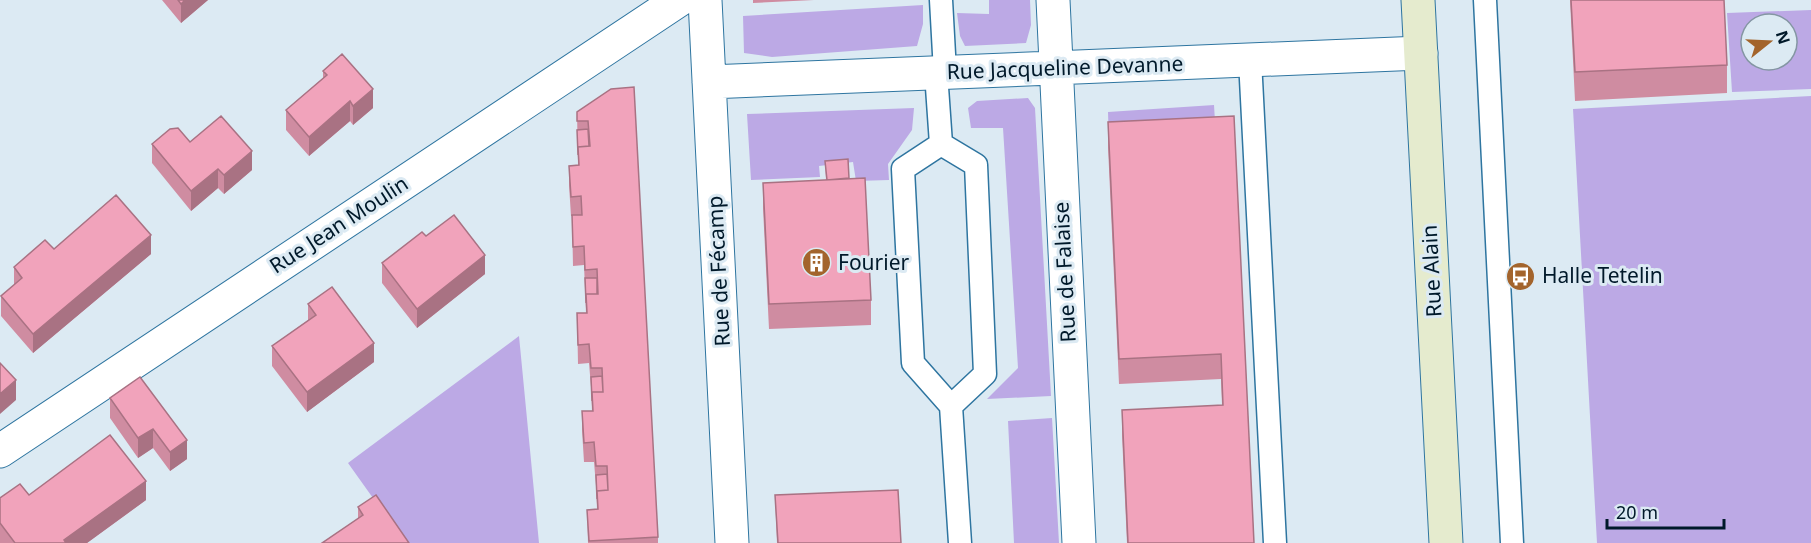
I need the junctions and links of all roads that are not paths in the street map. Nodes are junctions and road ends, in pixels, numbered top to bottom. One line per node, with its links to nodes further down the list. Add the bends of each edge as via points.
1 (679, 0): 14 (street, Rue Jean Moulin)
2 (705, 0): 11 (street, Rue de Fécamp)
3 (941, 0): 10 (lane)
4 (1053, 0): 9 (street, Rue de Falaise)
5 (1418, 0): 7 (street, Rue Alain)
6 (1485, 0): 20 (lane)
7 (1421, 53): 8 (street, Rue Jacqueline Devanne); 19 (street, Rue Alain)
8 (1250, 60): 9 (street, Rue Jacqueline Devanne); 18 (lane)
9 (1057, 68): 10 (street, Rue Jacqueline Devanne); 17 (street, Rue de Falaise)
10 (940, 73): 11 (street, Rue Jacqueline Devanne); 12 (lane)
11 (709, 82): 15 (street, Rue de Fécamp)
12 (941, 144): 13 (lane, via 976,165 985,374); 13 (lane, via 903,169 913,363)
13 (951, 406): 16 (lane)
14 (0, 451)
15 (732, 543)
16 (960, 543)
17 (1079, 543)
18 (1275, 543)
19 (1446, 543)
20 (1512, 543)

